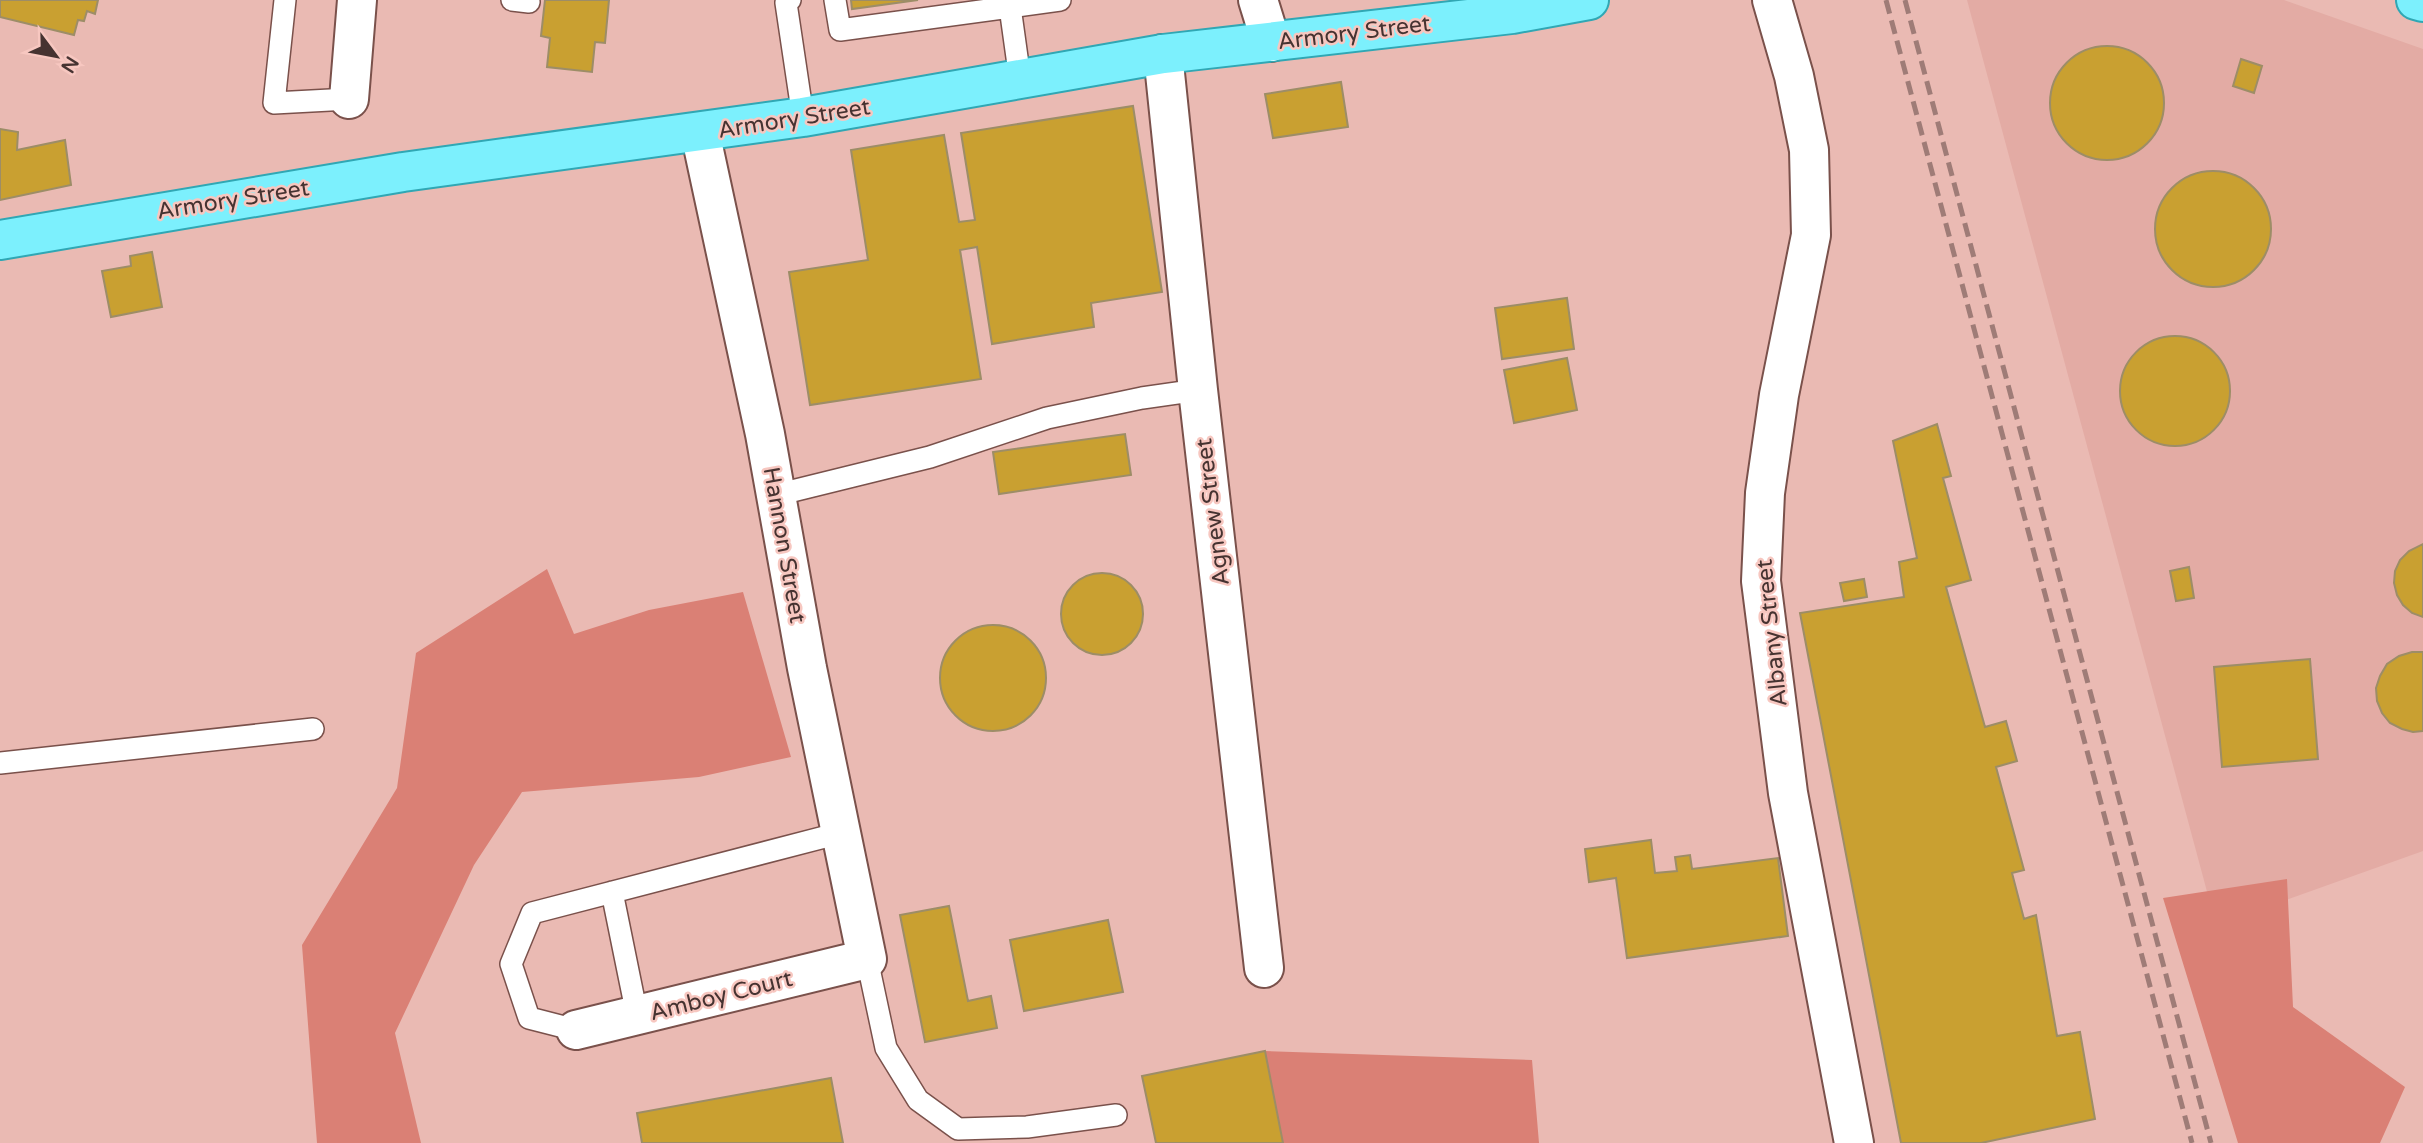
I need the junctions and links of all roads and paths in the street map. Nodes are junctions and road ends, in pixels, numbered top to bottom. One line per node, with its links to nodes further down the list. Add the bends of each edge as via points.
1 (285, 0): 14 (lane, via 274,103)
2 (357, 0): 14 (street)
3 (790, 0): 15 (lane, via 786,3)
4 (835, 0): 10 (lane, via 840,30 902,12)
5 (1059, 0): 9 (lane)
6 (1258, 0): 11 (street)
7 (1589, 0): 11 (main road, Armory Street, via 1512,14)
8 (1772, 0): 29 (street, Albany Street, via 1809,150 1811,235 1779,395 1765,493 1761,581 1788,793)
9 (1009, 3): 10 (lane); 13 (lane)
10 (959, 7)
11 (1271, 42): 12 (main road, Armory Street)
12 (1163, 54): 13 (main road, Armory Street); 18 (street, Agnew Street)
13 (1020, 79): 15 (main road, Armory Street)
14 (349, 99)
15 (803, 117): 16 (main road, Armory Street)
16 (700, 132): 17 (main road, Armory Street, via 402,172); 19 (street, Hannon Street)
17 (0, 240)
18 (1198, 390): 19 (lane, via 1047,418 930,457); 25 (street, Agnew Street)
19 (776, 495): 22 (street, Hannon Street)
20 (313, 729): 21 (lane)
21 (0, 763)
22 (840, 833): 23 (lane); 24 (street, Hannon Street)
23 (612, 892): 26 (lane); 27 (lane, via 532,913 511,964 530,1018)
24 (867, 959): 26 (street, Amboy Court); 28 (lane, via 886,1048 918,1100 958,1129 1027,1127)
25 (1264, 968)
26 (637, 1015): 27 (street, Amboy Court)
27 (576, 1030)
28 (1116, 1115)
29 (1854, 1143)

